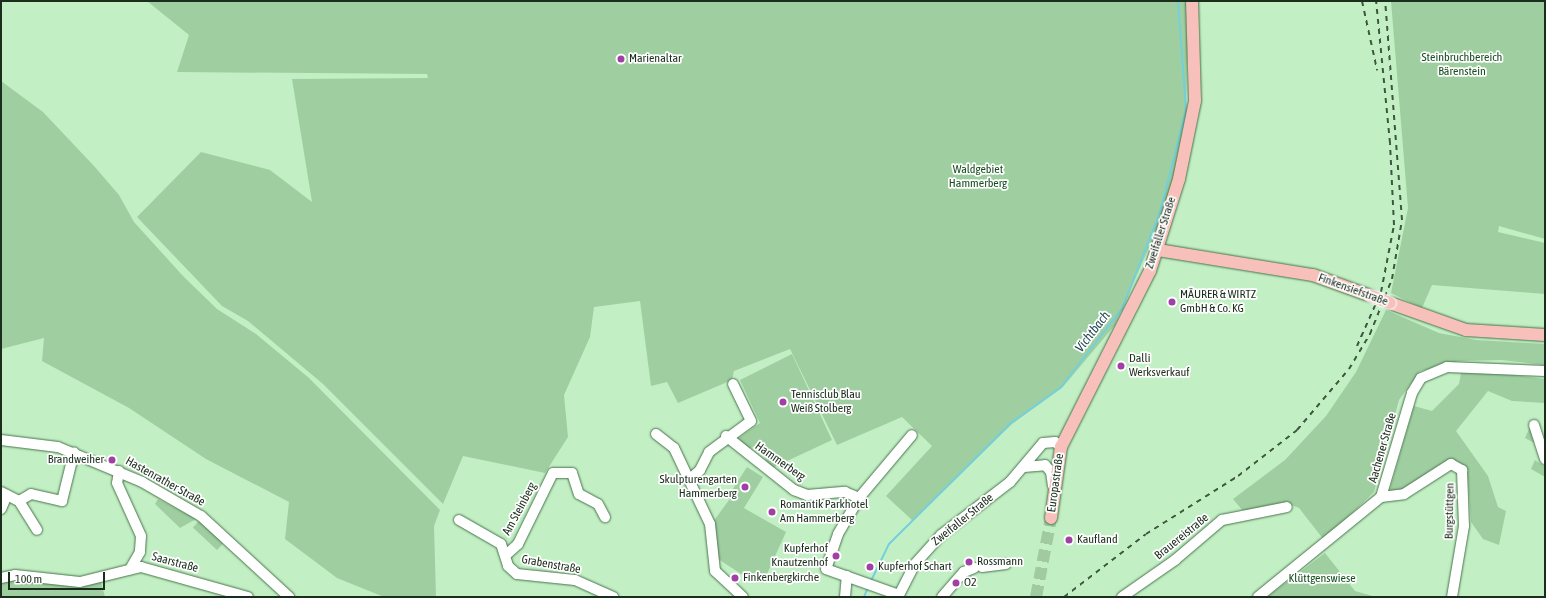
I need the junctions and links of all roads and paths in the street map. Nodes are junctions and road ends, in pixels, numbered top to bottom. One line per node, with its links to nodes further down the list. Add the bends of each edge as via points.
1 (1192, 1): 2 (main road, Zweifaller Straße, via 1195,101 1179,179)
2 (1158, 250): 3 (main road, Finkensiefstraße, bridge, via 1320,277 1466,330); 11 (main road, Zweifaller Straße)
3 (1545, 335)
4 (1545, 371): 19 (street, Aachener Straße, via 1447,367 1422,378 1412,393)
5 (733, 384): 9 (street, via 751,421)
6 (1534, 426): 13 (street)
7 (656, 434): 16 (street, via 674,448)
8 (912, 435): 20 (street)
9 (726, 436): 16 (street, via 709,452 700,470); 20 (street, Hammerberg, via 794,490 807,495 845,492)
10 (1, 440): 12 (street, Hastenrather Straße)
11 (1061, 447): 14 (street, Zweifaller Straße, via 1038,451); 17 (main road, Europastraße)
12 (74, 452): 15 (street, Hastenrather Straße); 21 (street, via 62,501 31,494)
13 (1544, 455)
14 (1024, 466): 17 (street, via 1045,465 1051,472); 33 (street, Zweifaller Straße, via 995,494 941,535 914,565)
15 (119, 471): 30 (street, via 117,483 140,536 140,552); 35 (street, Hastenrather Straße, via 201,516)
16 (689, 480): 37 (street, via 710,524 715,571)
17 (1054, 491): 25 (main road, Europastraße)
18 (4, 494): 21 (street); 23 (street)
19 (1381, 497): 41 (street, Aachener Straße); 42 (street, Burgstüttgen, via 1404,494 1451,464 1462,470 1464,526)
20 (859, 498): 31 (street, via 838,534 826,569)
21 (19, 500): 27 (street)
22 (1288, 507): 40 (street, Brauereistraße, via 1222,520)
23 (1, 509)
24 (605, 517): 28 (street, Am Steinberg, via 598,504 579,494 572,473 554,473 518,544)
25 (1051, 518)
26 (459, 520): 28 (street, Grabenstraße, via 501,544)
27 (37, 530)
28 (507, 554): 36 (street, Grabenstraße, via 508,566 517,574 575,580)
29 (1006, 564): 39 (street, via 964,572)
30 (130, 569): 32 (street, Saarstraße, via 80,582 15,575); 34 (street, Saarstraße, via 141,567)
31 (847, 576): 33 (street); 38 (street)
32 (1, 578)
33 (898, 596)
34 (248, 597)
35 (289, 597)
36 (613, 597)
37 (743, 597)
38 (845, 597)
39 (942, 597)
40 (1122, 597)
41 (1258, 597)
42 (1452, 597)

